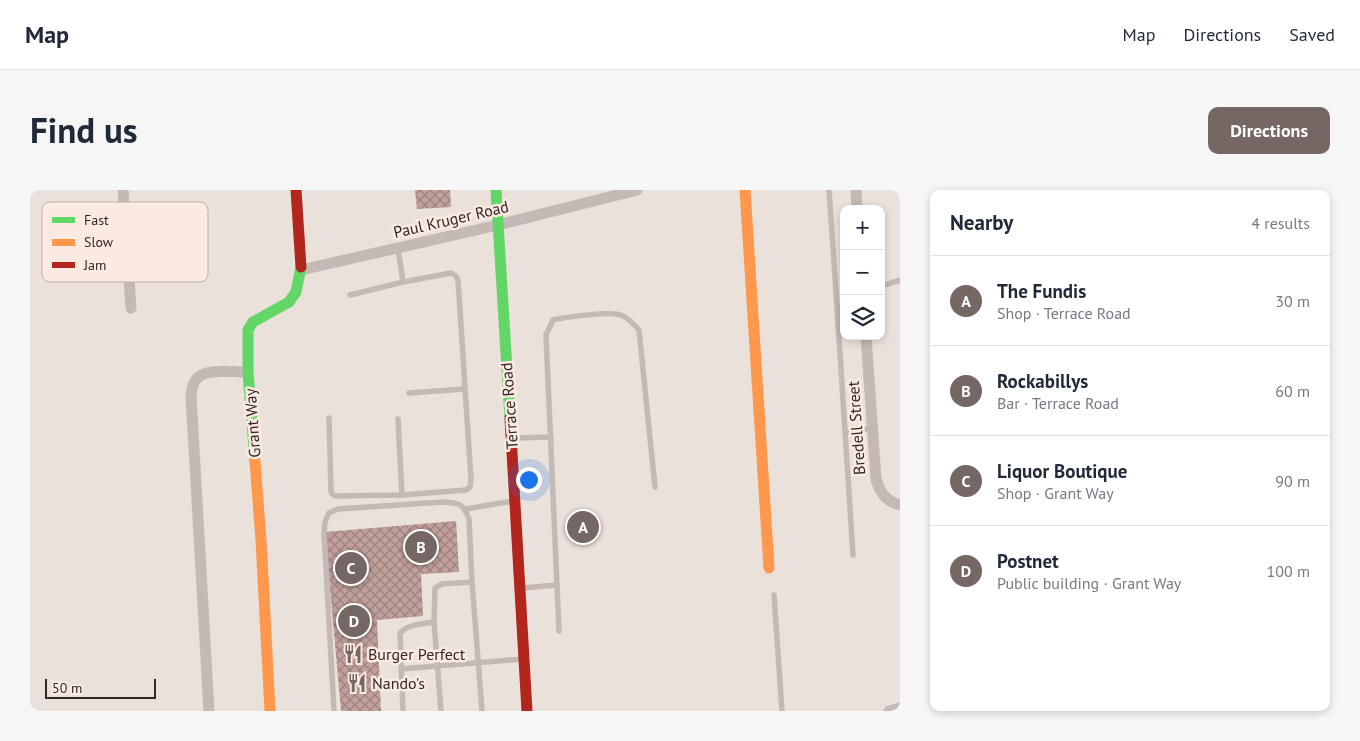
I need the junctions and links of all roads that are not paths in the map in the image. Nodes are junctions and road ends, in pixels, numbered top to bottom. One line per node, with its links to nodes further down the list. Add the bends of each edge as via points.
1 (296, 190): 10 (street)
2 (496, 190): 8 (street, Terrace Road)
3 (637, 190): 8 (street, Paul Kruger Road)
4 (746, 190): 35 (street)
5 (829, 190): 16 (lane)
6 (856, 190): 7 (street)
7 (857, 205)
8 (498, 225): 9 (street, Paul Kruger Road); 28 (street, Terrace Road)
9 (398, 248): 10 (street, Paul Kruger Road); 13 (lane)
10 (301, 270): 20 (street, via 296,292 289,302 260,317 248,330)
11 (900, 280): 14 (lane)
12 (129, 282): 17 (street)
13 (404, 282): 15 (lane); 21 (lane, via 451,273 456,276)
14 (885, 285)
15 (350, 295)
16 (840, 297)
17 (131, 308)
18 (842, 340): 26 (lane)
19 (866, 340): 25 (street, Bredell Street)
20 (248, 372): 47 (street, Grant Way, via 212,371 195,379 192,387); 48 (street, Grant Way)
21 (464, 389): 22 (lane); 30 (lane, via 470,487 466,490)
22 (409, 393)
23 (328, 418): 30 (lane, via 332,494 338,497)
24 (398, 419): 30 (lane)
25 (872, 428): 26 (lane); 32 (street, Bredell Street, via 878,486 883,496)
26 (845, 433): 34 (lane)
27 (551, 437): 28 (lane); 29 (lane, via 546,335 552,320 618,314 639,330); 37 (lane)
28 (511, 438): 31 (street, Terrace Road)
29 (655, 487)
30 (402, 494)
31 (515, 500): 33 (lane); 38 (street, Terrace Road)
32 (900, 505)
33 (466, 509): 36 (lane); 49 (lane, via 459,503 443,502 338,509 329,513 324,533)
34 (853, 555)
35 (770, 568)
36 (472, 582): 40 (lane, via 437,586); 43 (lane)
37 (557, 585): 38 (lane); 41 (lane)
38 (521, 588): 42 (street, Terrace Road)
39 (774, 596): 54 (lane)
40 (434, 622): 44 (lane); 45 (lane, via 411,626 400,633)
41 (559, 631)
42 (525, 659): 43 (lane); 53 (street, Terrace Road)
43 (478, 663): 44 (lane); 52 (lane)
44 (437, 667): 45 (lane); 51 (lane)
45 (401, 669): 50 (lane)
46 (900, 708): 55 (street)
47 (209, 711)
48 (270, 711)
49 (334, 711)
50 (403, 711)
51 (441, 711)
52 (482, 711)
53 (527, 711)
54 (782, 711)
55 (889, 711)

